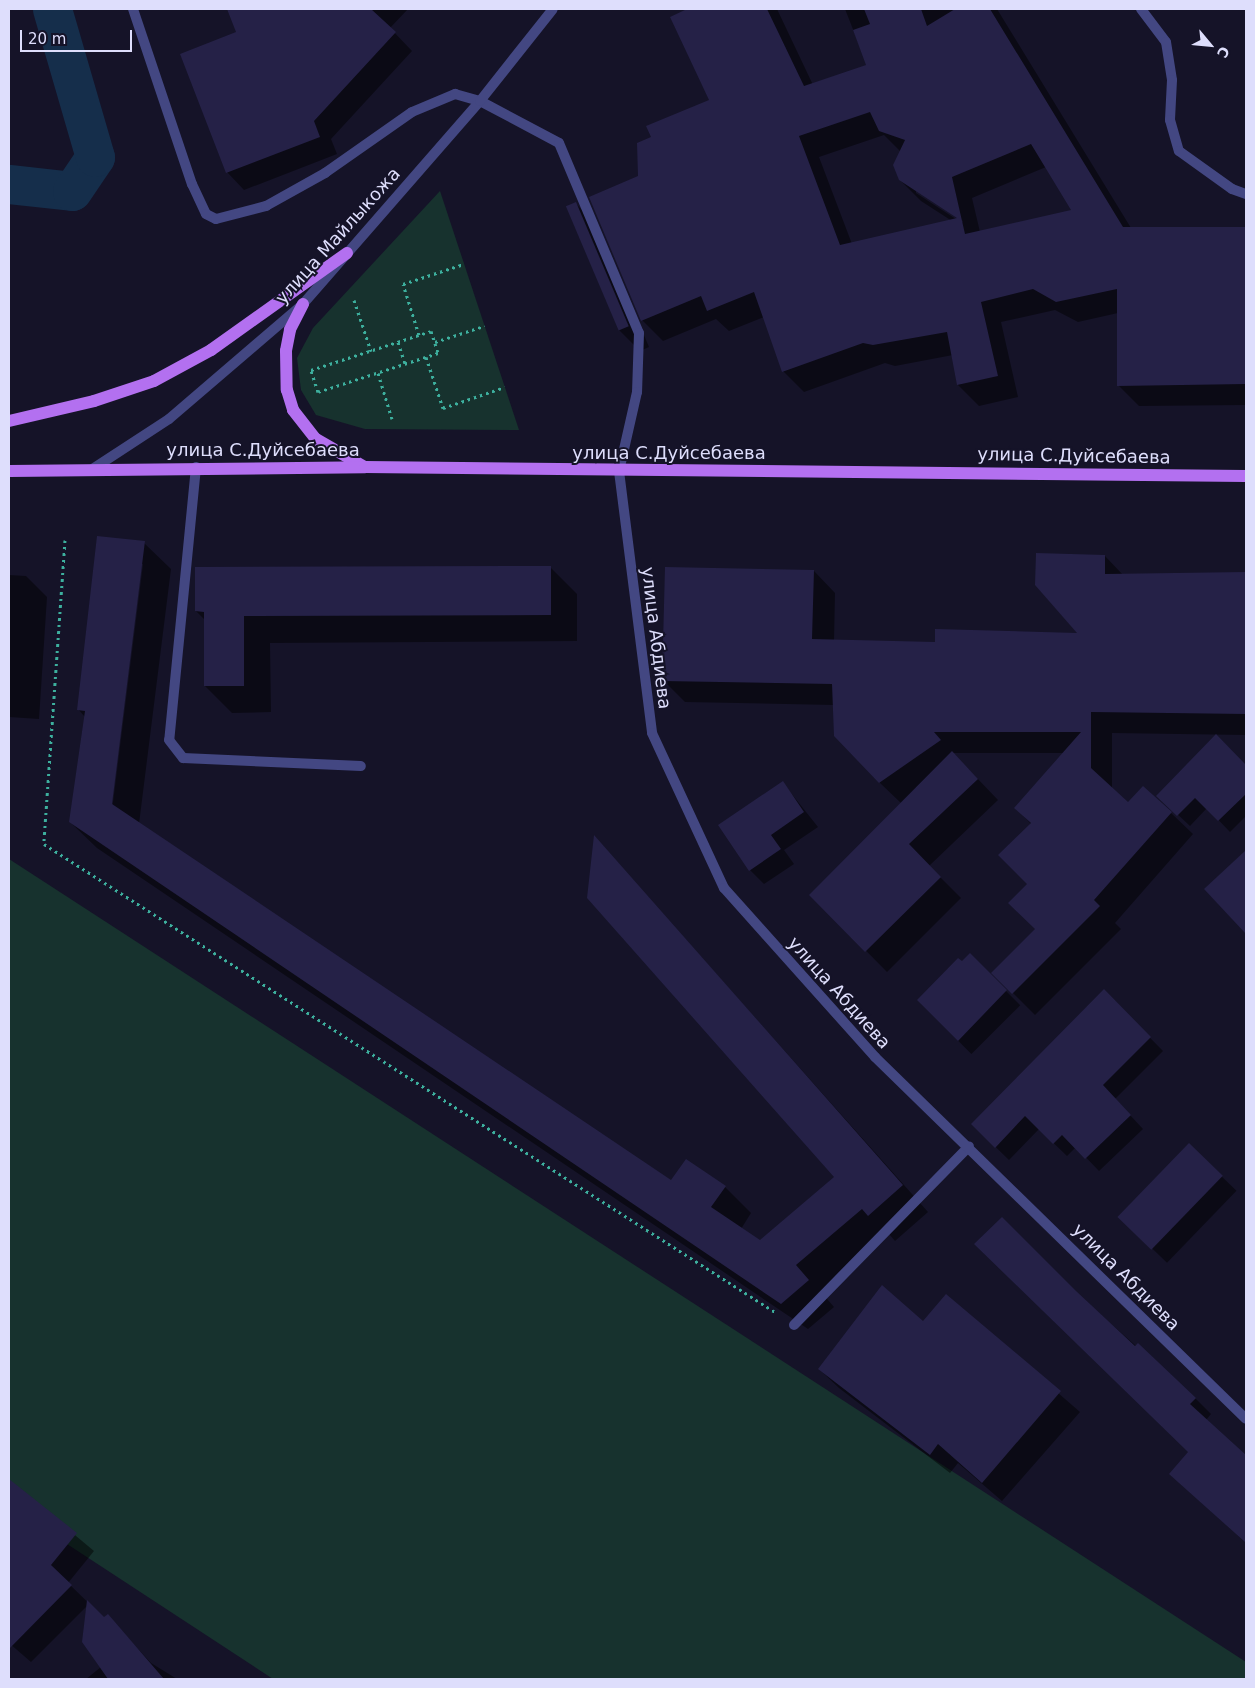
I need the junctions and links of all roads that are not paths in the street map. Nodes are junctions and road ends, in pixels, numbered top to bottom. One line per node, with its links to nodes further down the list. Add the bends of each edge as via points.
1 (133, 9): 4 (street, via 192,184 206,214 216,219 266,206 325,172 412,112 455,94)
2 (552, 9): 4 (street, улица Майлыкожа)
3 (1141, 9): 5 (street, via 1166,42 1172,72 1170,120 1179,151 1232,190)
4 (480, 101): 6 (street, улица Майлыкожа); 12 (street, via 559,143 639,332 637,392)
5 (1246, 194)
6 (347, 253): 7 (street, улица Майлыкожа); 8 (main road, via 211,350 154,380 94,401)
7 (303, 304): 10 (main road, via 290,330 286,351 286,390 293,410 316,439); 11 (street, улица Майлыкожа, via 169,419)
8 (9, 421)
9 (196, 467): 10 (main road, улица С.Дуйсебаева); 11 (main road, улица С.Дуйсебаева); 15 (street, via 169,740 183,758)
10 (365, 467): 12 (main road, улица С.Дуйсебаева)
11 (91, 470): 13 (main road, улица С.Дуйсебаева)
12 (619, 471): 14 (main road, улица С.Дуйсебаева); 16 (street, улица Абдиева, via 652,733 724,888 875,1057)
13 (9, 472)
14 (1246, 476)
15 (361, 766)
16 (969, 1146): 17 (street); 18 (street, улица Абдиева)
17 (794, 1324)
18 (1246, 1419)

